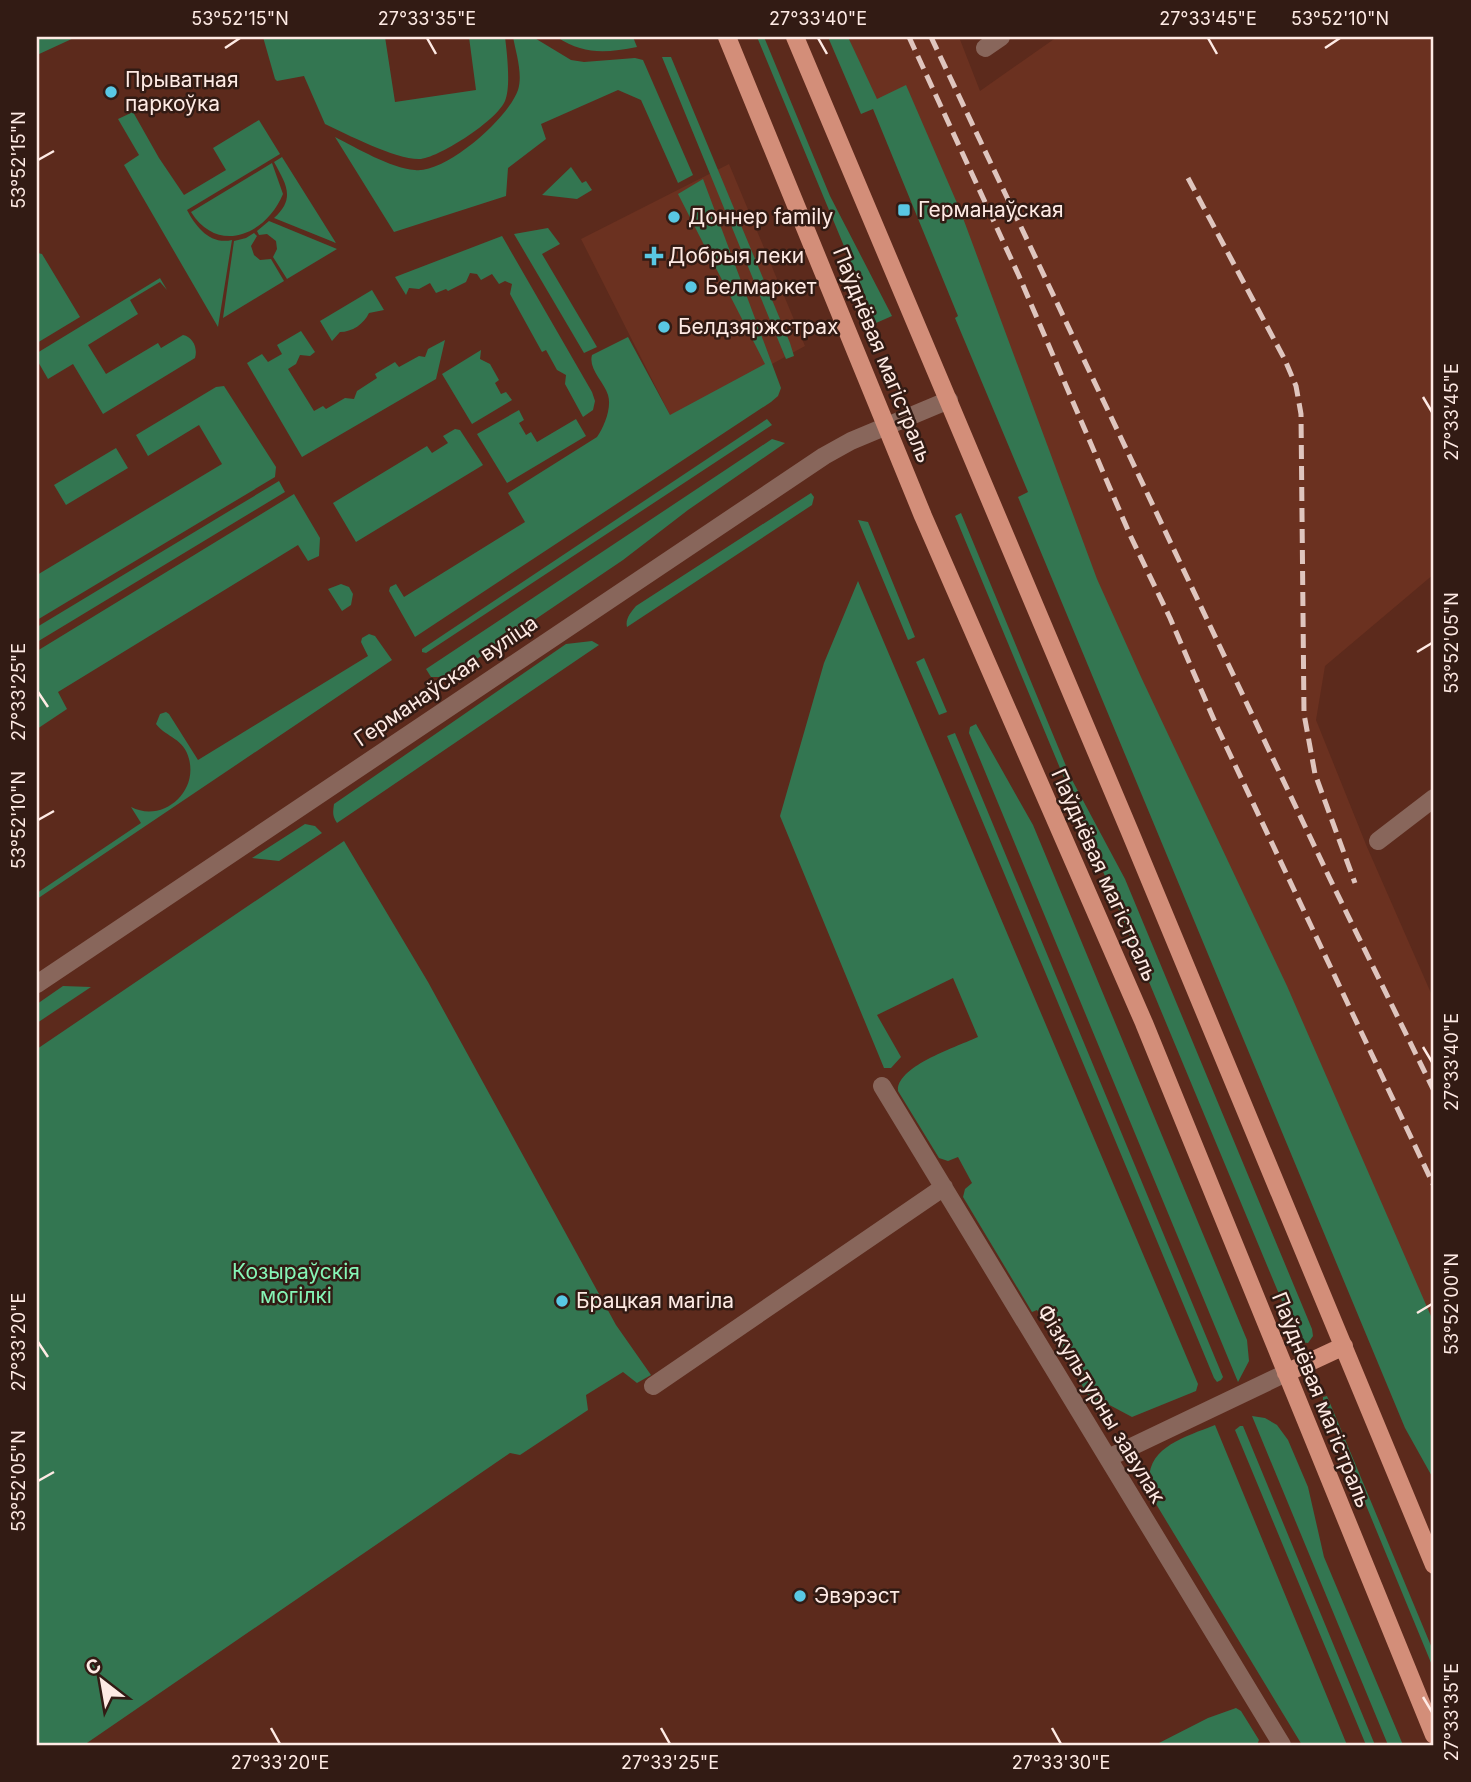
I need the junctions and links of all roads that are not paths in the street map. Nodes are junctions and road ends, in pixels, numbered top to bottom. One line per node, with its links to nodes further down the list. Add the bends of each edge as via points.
1 (727, 37): 6 (main road, Паўднёвая магістраль)
2 (795, 37): 5 (main road, Паўднёвая магістраль)
3 (1001, 37): 4 (street)
4 (985, 48)
5 (948, 400): 6 (street, Германаўская вуліца); 12 (main road, Паўднёвая магістраль)
6 (887, 427): 9 (street, Германаўская вуліца, via 850,441 791,478); 13 (main road, Паўднёвая магістраль, via 1144,1023)
7 (1434, 798): 8 (street)
8 (1378, 841)
9 (37, 984)
10 (882, 1086): 11 (street, Фізкультурны завулак)
11 (944, 1187): 14 (street); 15 (street, Фізкультурны завулак)
12 (1344, 1346): 13 (main road); 16 (main road, Паўднёвая магістраль)
13 (1286, 1373): 15 (street); 17 (main road, Паўднёвая магістраль)
14 (653, 1386)
15 (1108, 1458): 18 (street, Фізкультурны завулак)
16 (1434, 1565)
17 (1434, 1735)
18 (1282, 1745)

